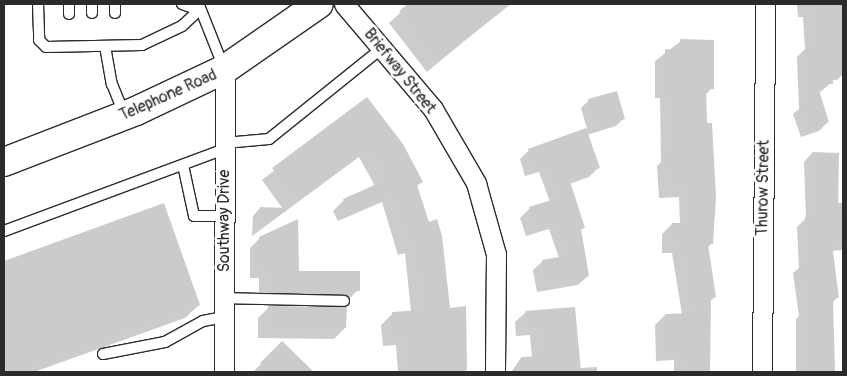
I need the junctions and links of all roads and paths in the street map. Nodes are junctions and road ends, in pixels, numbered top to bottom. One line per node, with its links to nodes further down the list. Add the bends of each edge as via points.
1 (38, 4): 7 (lane, via 41,45 70,41)
2 (182, 4): 6 (lane)
3 (319, 4): 9 (main road, Telephone Road)
4 (344, 4): 8 (street, Briefway Street)
5 (765, 4): 21 (street, Thurow Street)
6 (199, 7): 7 (lane, via 182,26 142,45); 9 (lane)
7 (112, 42): 10 (lane, via 112,84)
8 (382, 48): 11 (lane, via 269,138); 20 (street, Briefway Street, via 433,109 476,183 496,254)
9 (225, 69): 10 (main road, Telephone Road); 11 (street, Southway Drive)
10 (124, 115): 12 (main road, Telephone Road)
11 (224, 146): 13 (lane); 14 (street, Southway Drive)
12 (4, 162)
13 (183, 165): 14 (lane, via 194,216); 15 (lane)
14 (224, 216): 17 (street, Southway Drive)
15 (4, 232)
16 (344, 301): 17 (lane)
17 (224, 308): 18 (lane, via 165,342); 19 (street, Southway Drive)
18 (102, 354)
19 (224, 372)
20 (495, 372)
21 (762, 372)

